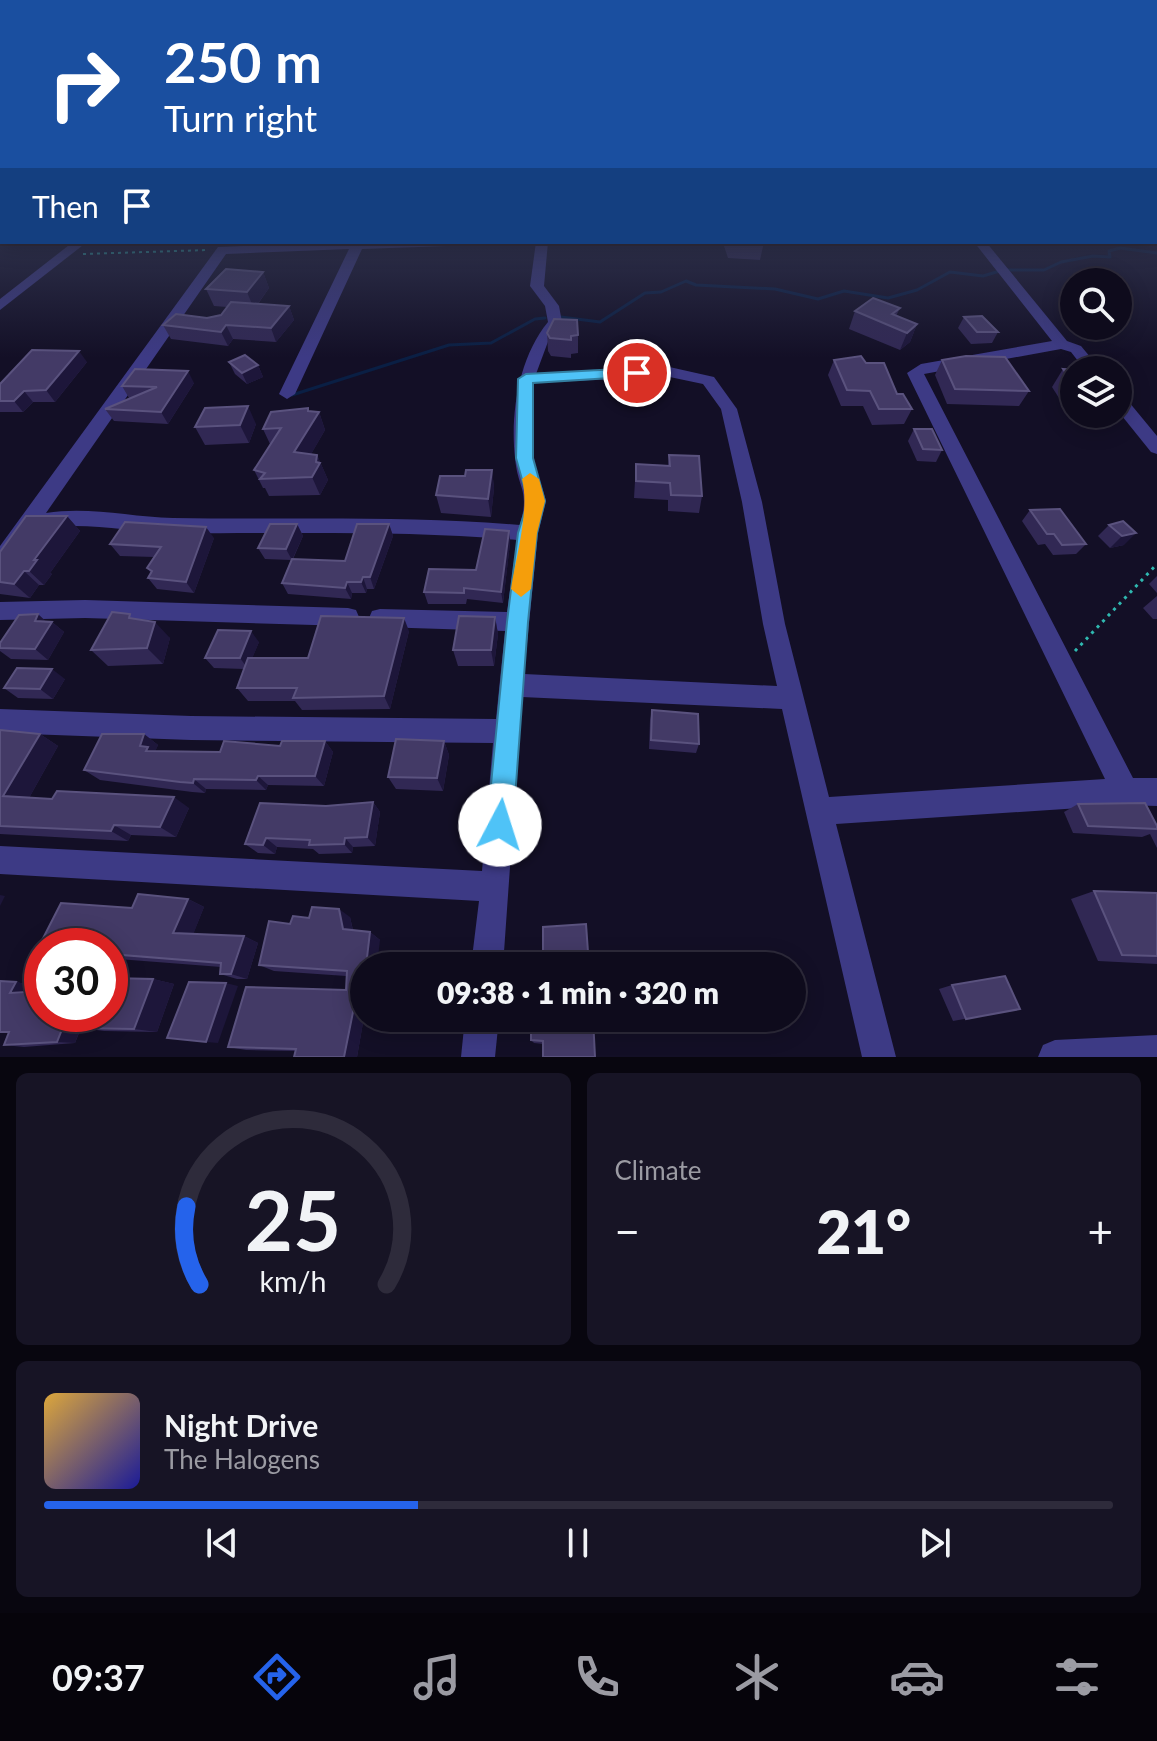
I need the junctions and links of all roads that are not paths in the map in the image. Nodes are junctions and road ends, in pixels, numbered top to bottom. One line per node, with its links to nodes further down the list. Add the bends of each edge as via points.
1 (59, 259): 6 (street)
2 (215, 259): 13 (street)
3 (351, 259): 10 (street)
4 (540, 259): 9 (street, via 537,286 552,306 555,322 542,338)
5 (995, 259): 7 (street)
6 (0, 306)
7 (1062, 344): 8 (street); 23 (street, via 915,373)
8 (1082, 356)
9 (526, 379): 14 (street, via 524,458 536,501); 20 (street, via 665,371 708,380 729,409)
10 (287, 394)
11 (1132, 417): 12 (street)
12 (1157, 448)
13 (27, 523): 14 (street, via 76,515 167,525 415,526); 15 (street)
14 (528, 533): 18 (street)
15 (7, 541): 16 (street)
16 (0, 562)
17 (0, 611): 18 (street)
18 (517, 622): 19 (street)
19 (512, 685): 20 (street); 22 (street)
20 (792, 698): 25 (street)
21 (0, 721): 22 (street)
22 (507, 731): 27 (street)
23 (1125, 791): 24 (street); 25 (street)
24 (1157, 792)
25 (819, 811): 32 (street)
26 (0, 860): 27 (street)
27 (495, 887): 28 (street)
28 (488, 952)
29 (481, 1032): 31 (street)
30 (1157, 1052): 33 (street)
31 (478, 1057)
32 (879, 1057)
33 (1055, 1057)

